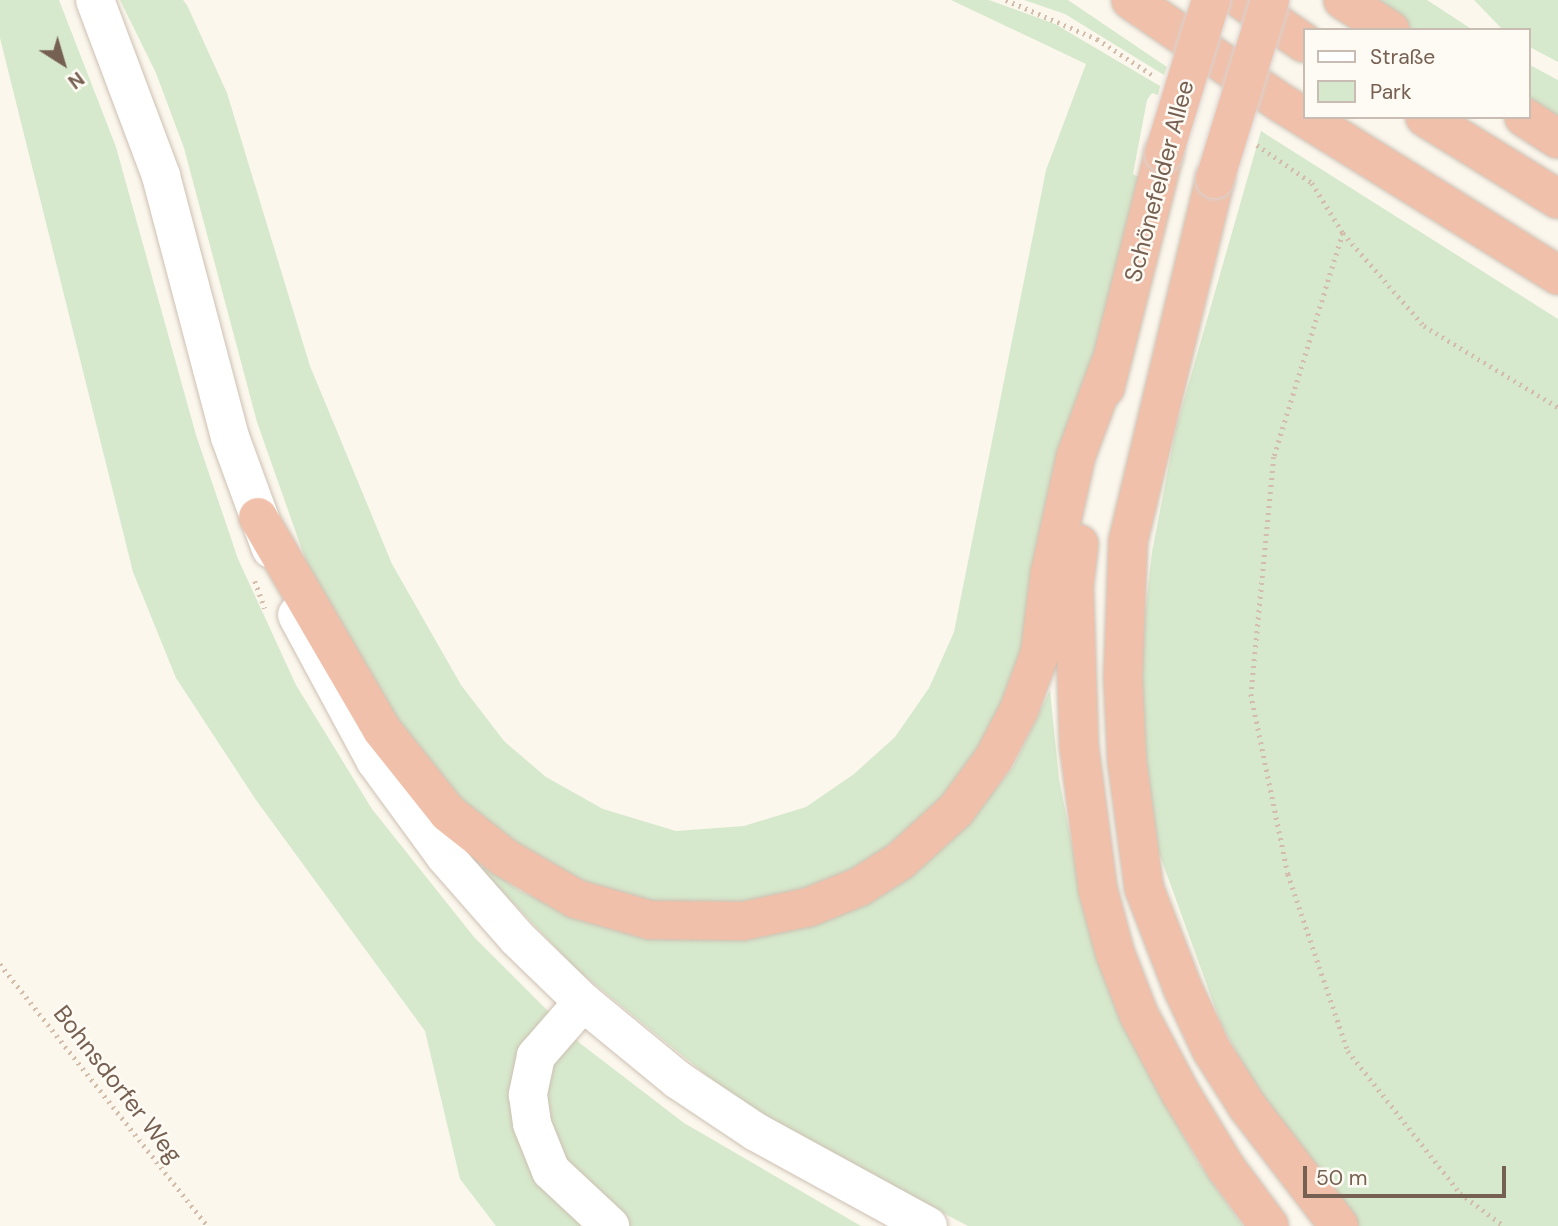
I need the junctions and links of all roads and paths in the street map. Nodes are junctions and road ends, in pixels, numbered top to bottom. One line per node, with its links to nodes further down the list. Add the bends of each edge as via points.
1 (95, 0): 18 (street, via 161,176 230,437)
2 (1131, 0): 9 (highway)
3 (1211, 0): 16 (highway, Schönefelder Allee, bridge, via 1164,153)
4 (1242, 0): 8 (highway)
5 (1270, 0): 25 (highway, bridge, via 1214,179 1128,541 1123,677 1127,761 1144,888 1183,989 1211,1049 1247,1106)
6 (1343, 0): 7 (highway)
7 (1387, 28)
8 (1302, 42)
9 (1302, 116)
10 (1307, 119): 15 (highway)
11 (1428, 119): 14 (highway)
12 (1527, 119): 13 (highway)
13 (1558, 139)
14 (1558, 199)
15 (1558, 275)
16 (1110, 363): 18 (highway, via 1076,456 1050,573 1040,653 1019,710 994,758 956,810 900,861 859,887 808,907 743,921 650,919 576,899 505,858 448,813 382,730); 24 (highway, via 1087,475 1074,586 1079,746 1098,890 1139,1015 1220,1158)
17 (1558, 407): 26 (path, via 1424,326 1343,233 1273,457 1251,694 1288,874 1348,1051 1460,1193)
18 (258, 517): 20 (street, via 301,625 375,760 473,890)
19 (0, 964): 21 (path, Bohnsdorfer Weg)
20 (583, 1002): 22 (street, via 536,1056 528,1095 531,1124 551,1171); 23 (street, via 678,1080 756,1132)
21 (208, 1226)
22 (610, 1226)
23 (928, 1226)
24 (1269, 1226)
25 (1339, 1226)
26 (1504, 1226)

